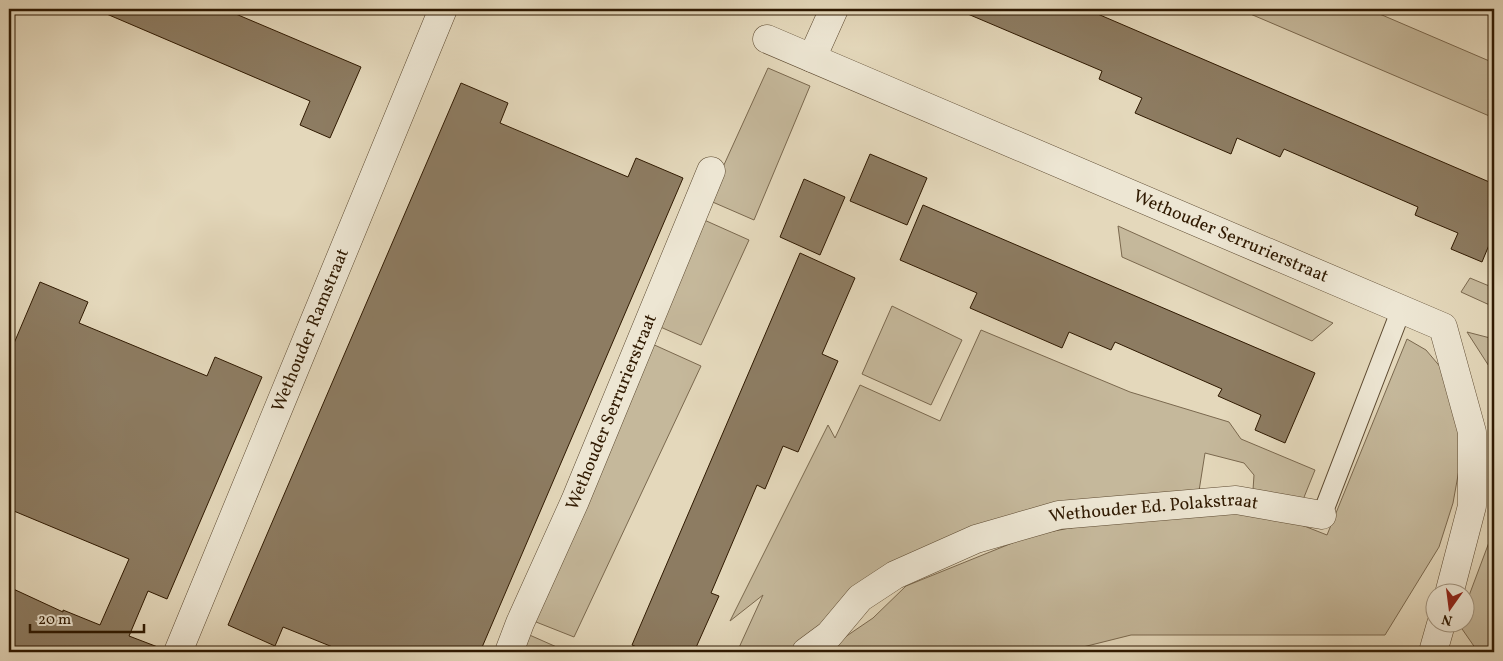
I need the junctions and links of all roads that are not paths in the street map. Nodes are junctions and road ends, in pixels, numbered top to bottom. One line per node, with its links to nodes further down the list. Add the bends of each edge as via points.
1 (443, 9): 10 (street, Wethouder Ramstraat)
2 (834, 9): 4 (street)
3 (767, 39): 4 (street, Wethouder Serrurierstraat)
4 (812, 58): 6 (street, Wethouder Serrurierstraat)
5 (711, 171): 11 (street, Wethouder Serrurierstraat)
6 (1401, 310): 7 (lane, Wethouder Ed. Polakstraat); 8 (street, Wethouder Serrurierstraat, via 1443,327 1472,432 1472,506)
7 (1322, 515): 12 (street, Wethouder Ed. Polakstraat, via 1236,500 1059,515 976,539 895,575 860,598 830,635)
8 (1452, 584)
9 (1438, 634): 13 (street)
10 (178, 652)
11 (509, 652)
12 (806, 652)
13 (1432, 652)

